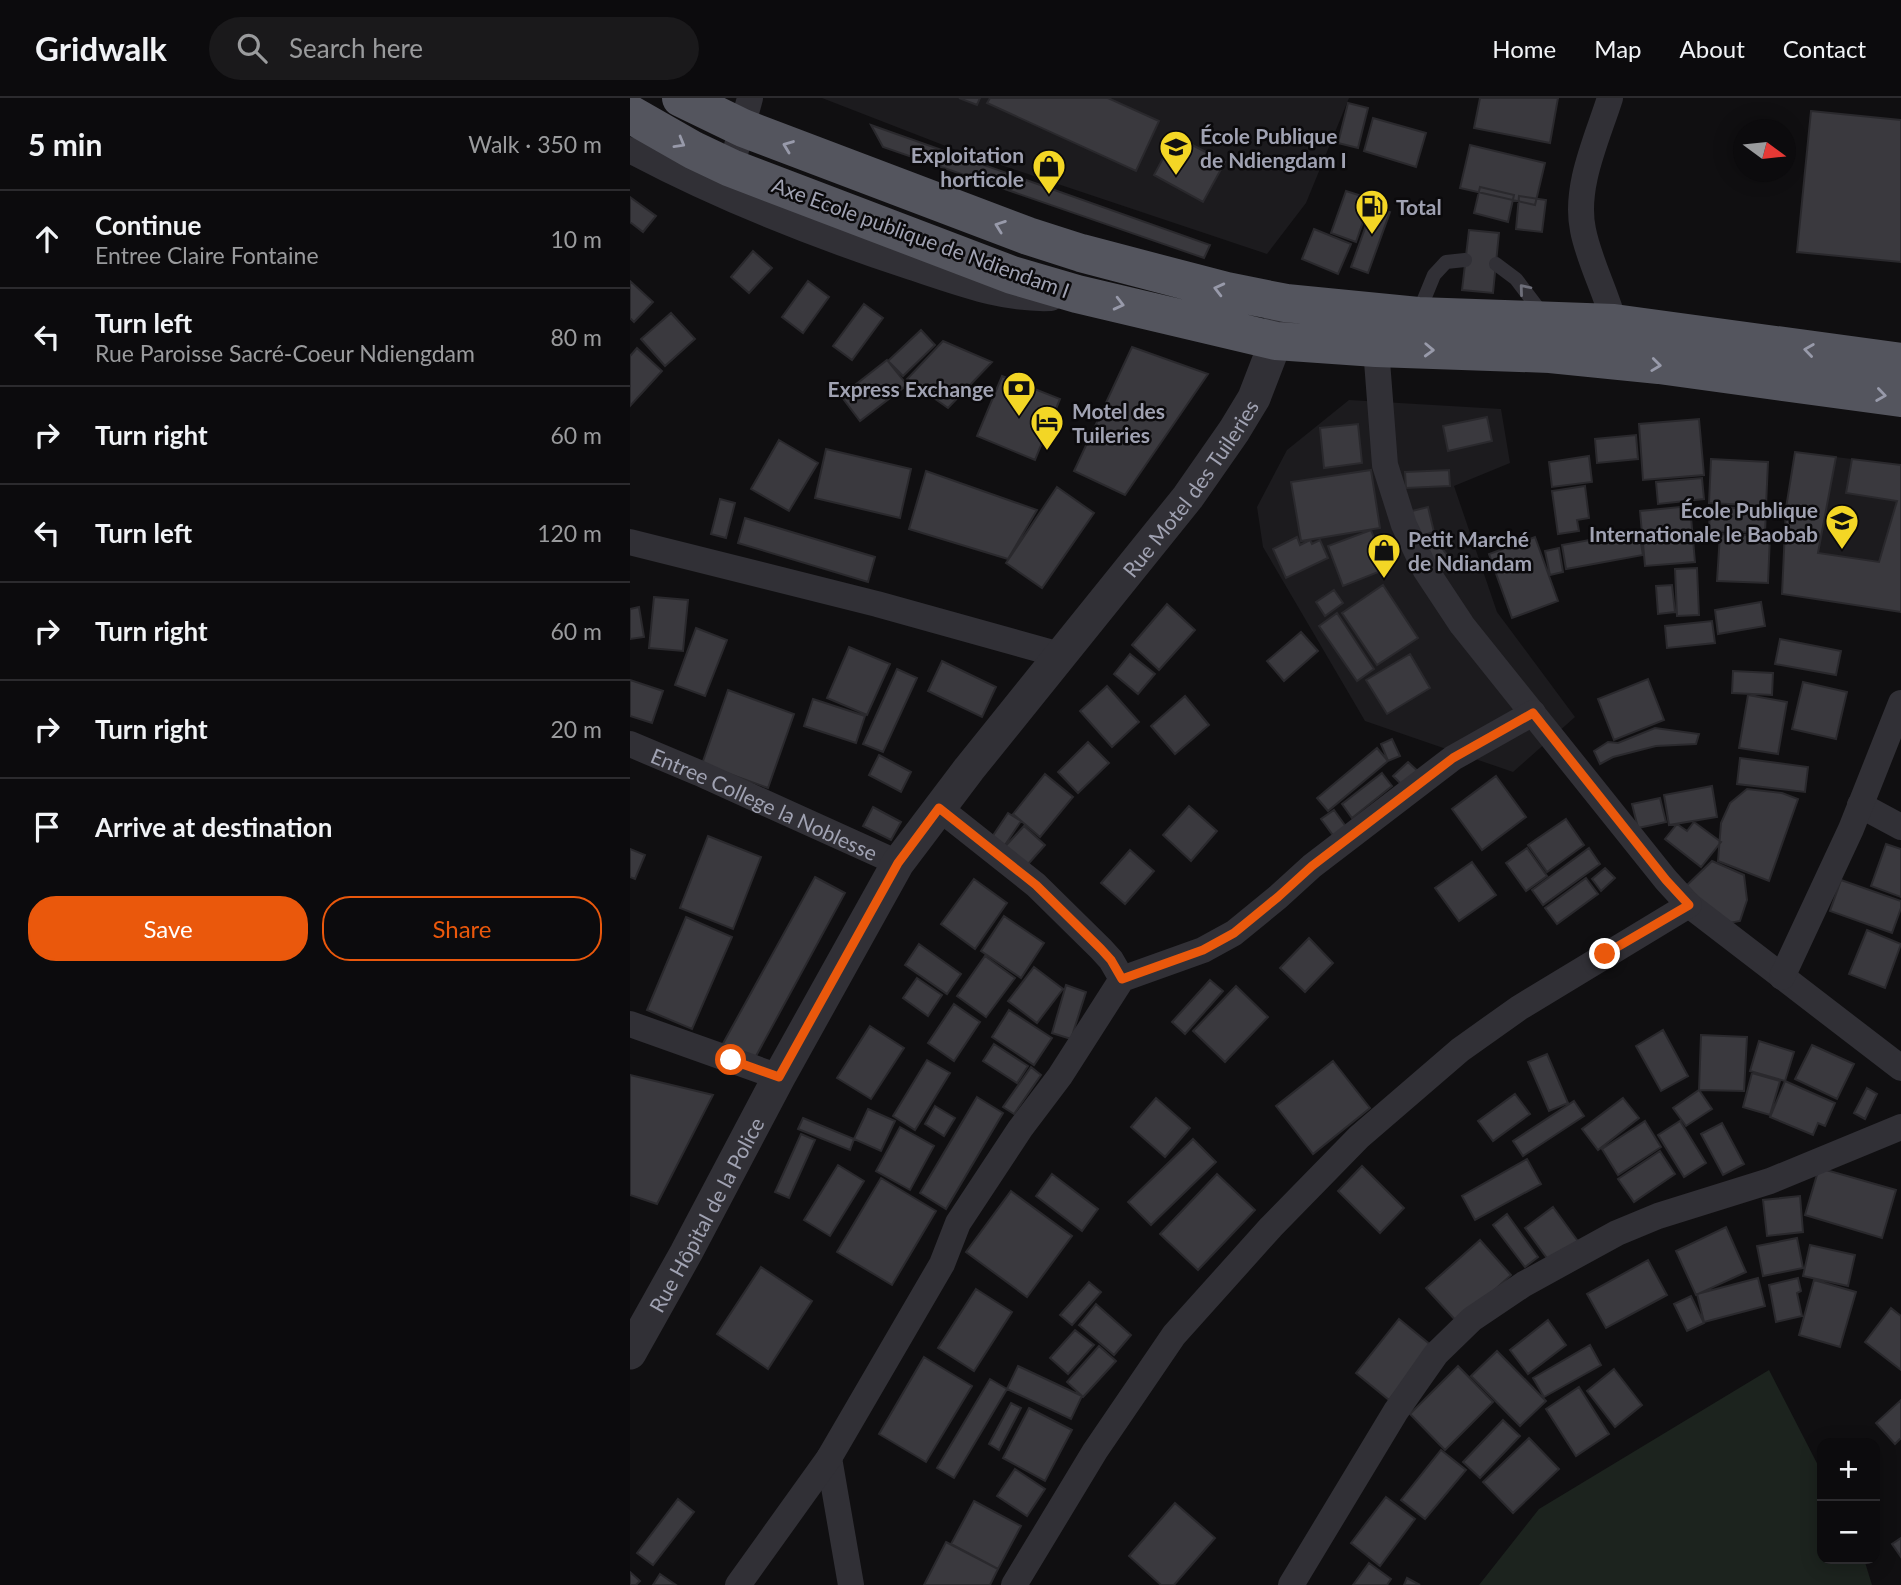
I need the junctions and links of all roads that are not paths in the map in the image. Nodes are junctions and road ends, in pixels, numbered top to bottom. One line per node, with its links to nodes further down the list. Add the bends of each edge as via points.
1 (681, 98): 3 (highway, Axe Ecole publique de Ndiendam I)
2 (1610, 98): 13 (street, via 1587,173 1581,211)
3 (747, 113): 6 (street); 10 (highway, Axe Ecole publique de Ndiendam I, one-way to 3, via 1081,253 981,219)
4 (630, 114): 6 (highway, Axe Ecole publique de Ndiendam I, one-way to 6)
5 (630, 150): 9 (street, via 774,217 997,295 1044,299)
6 (731, 168): 9 (highway, Axe Ecole publique de Ndiendam I, via 1012,275)
7 (1465, 260): 11 (lane, via 1446,262 1434,275)
8 (1496, 264): 12 (lane, one-way to 8, via 1516,279)
9 (1077, 294): 15 (highway, Axe Ecole publique de Ndiendam I, one-way to 15)
10 (1286, 303): 14 (highway, Axe Ecole publique de Ndiendam I); 15 (street, Rue Motel des Tuileries)
11 (1418, 316): 12 (highway); 14 (highway)
12 (1546, 320): 13 (highway)
13 (1614, 323): 16 (highway, one-way to 13)
14 (1378, 330): 15 (highway, Axe Ecole publique de Ndiendam I); 17 (highway, one-way to 17); 21 (street, via 1385,465 1404,526 1425,569 1462,625)
15 (1276, 341): 19 (street, Rue Motel des Tuileries, via 1254,398 1234,431 1172,517)
16 (1901, 362)
17 (1901, 398)
18 (630, 541): 19 (street)
19 (1060, 654): 24 (street, Rue Motel des Tuileries)
20 (1901, 703): 23 (street)
21 (1533, 713): 27 (street); 29 (street, via 1453,758 1312,866 1234,933 1203,950)
22 (630, 744): 26 (street, Entree College la Noblesse)
23 (1860, 805): 25 (street); 28 (street)
24 (939, 808): 26 (street, Rue Motel des Tuileries); 29 (street, via 1036,885 1101,949)
25 (1901, 827)
26 (898, 863): 32 (street, Rue Hôpital de la Police)
27 (1689, 905): 28 (street); 38 (street, via 1509,1015 1460,1050 1359,1137 1174,1335 1095,1451)
28 (1782, 977): 31 (street)
29 (1122, 979): 35 (street, via 958,1223 942,1264)
30 (630, 1024): 32 (street)
31 (1901, 1069)
32 (779, 1077): 34 (street, Rue Hôpital de la Police)
33 (1901, 1127): 39 (street, via 1770,1181 1617,1233 1524,1284 1472,1319 1436,1354 1396,1410)
34 (630, 1353)
35 (829, 1458): 36 (street); 37 (street)
36 (738, 1585)
37 (851, 1585)
38 (1014, 1585)
39 (1291, 1585)

